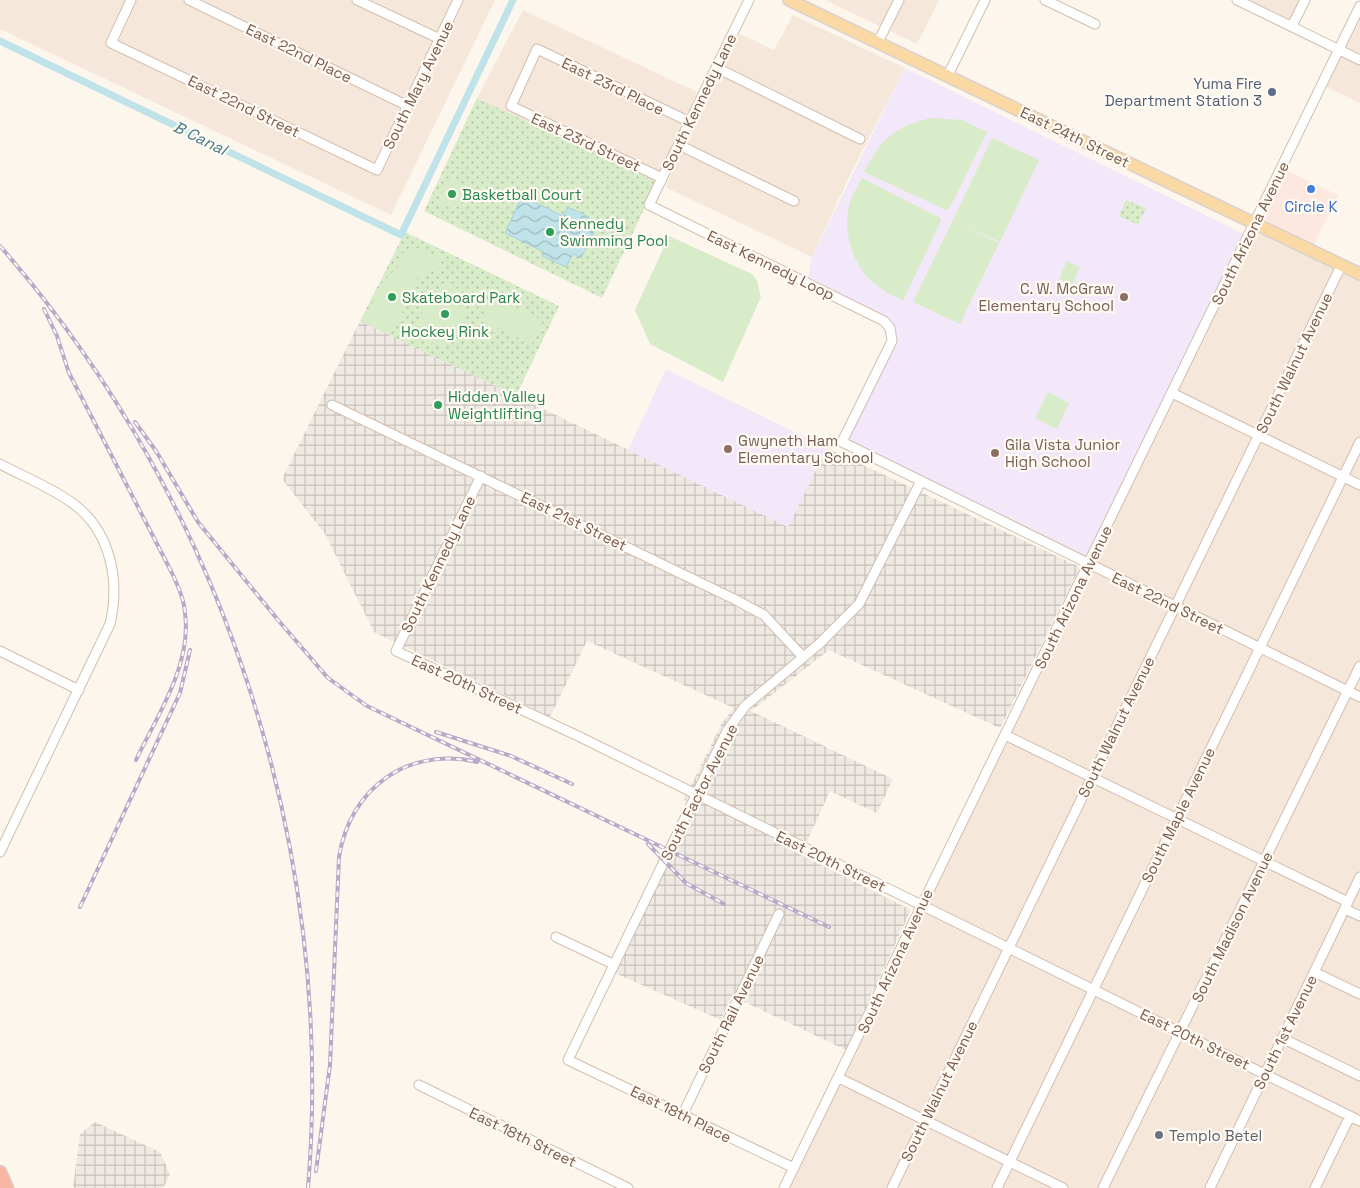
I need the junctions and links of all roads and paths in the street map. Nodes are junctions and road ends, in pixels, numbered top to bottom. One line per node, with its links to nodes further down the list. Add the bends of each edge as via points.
1 (131, 0): 26 (street, East 22nd Street, via 111,43)
2 (189, 0): 22 (street, East 22nd Place)
3 (357, 0): 15 (street)
4 (458, 0): 15 (street, South Mary Avenue)
5 (750, 0): 20 (street, South Kennedy Lane)
6 (789, 0): 16 (main road, East 24th Street)
7 (899, 0): 16 (street)
8 (985, 0): 21 (street)
9 (1045, 0): 13 (street)
10 (1237, 0): 14 (street)
11 (1306, 0): 14 (street)
12 (1360, 6): 18 (street, South Arizona Avenue)
13 (1095, 24)
14 (1292, 26): 18 (street)
15 (440, 39): 22 (street, South Mary Avenue)
16 (878, 42): 21 (main road, East 24th Street)
17 (537, 49): 23 (street, East 23rd Place); 27 (street, East 23rd Street, via 511,106)
18 (1338, 50): 19 (street); 30 (street, South Arizona Avenue)
19 (1360, 60)
20 (717, 68): 23 (street, South Kennedy Lane); 24 (street)
21 (948, 76): 30 (main road, East 24th Street)
22 (408, 106): 26 (street, South Mary Avenue)
23 (690, 122): 25 (street, South Kennedy Lane)
24 (860, 139)
25 (679, 145): 27 (street, South Kennedy Lane); 28 (street)
26 (377, 170)
27 (662, 178): 29 (street, South Kennedy Lane)
28 (794, 201)
29 (650, 205): 36 (street, East Kennedy Loop, via 884,321 890,328 892,340)
30 (1254, 224): 31 (main road, East 24th Street); 33 (street, South Arizona Avenue)
31 (1341, 266): 32 (main road, East 24th Street); 35 (street, South Walnut Avenue)
32 (1360, 274)
33 (1172, 393): 35 (street); 43 (street, South Arizona Avenue)
34 (332, 405): 39 (street, East 21st Street)
35 (1259, 435): 40 (street); 44 (street, South Walnut Avenue)
36 (842, 442): 41 (street, East 22nd Street)
37 (1360, 442): 40 (street, South Maple Avenue)
38 (0, 464): 50 (street, via 75,505 95,527 112,564 114,606 110,624)
39 (481, 476): 47 (street, South Kennedy Lane); 48 (street, East 21st Street, via 744,604 764,616)
40 (1343, 477): 42 (street); 45 (street, South Maple Avenue)
41 (921, 481): 43 (street, East 22nd Street); 48 (street, South Factor Avenue, via 859,604)
42 (1360, 485)
43 (1090, 564): 44 (street, East 22nd Street); 53 (street, South Arizona Avenue)
44 (1175, 606): 45 (street, East 22nd Street); 54 (street, South Walnut Avenue)
45 (1260, 648): 51 (street, East 22nd Street); 56 (street, South Maple Avenue)
46 (0, 651): 50 (street)
47 (396, 651): 55 (street, East 20th Street, via 578,736)
48 (803, 657): 55 (street, South Factor Avenue, via 745,706 727,731)
49 (1360, 666): 51 (street, South Madison Avenue)
50 (79, 690): 57 (street)
51 (1348, 691): 52 (street, East 22nd Street); 58 (street, South Madison Avenue)
52 (1360, 697)
53 (1005, 735): 54 (street); 60 (street, South Arizona Avenue)
54 (1091, 778): 56 (street); 65 (street, South Walnut Avenue)
55 (696, 796): 60 (street, East 20th Street); 66 (street, South Factor Avenue)
56 (1176, 820): 58 (street); 68 (street, South Maple Avenue)
57 (0, 852)
58 (1264, 862): 61 (street); 70 (street, South Madison Avenue)
59 (1360, 877): 61 (street, South 1st Avenue)
60 (921, 905): 65 (street, East 20th Street); 75 (street, South Arizona Avenue)
61 (1346, 906): 63 (street); 67 (street, South 1st Avenue)
62 (779, 914): 77 (street, South Rail Avenue)
63 (1360, 916)
64 (556, 937): 66 (street)
65 (1009, 948): 68 (street, East 20th Street); 79 (street, South Walnut Avenue)
66 (613, 964): 72 (street, South Factor Avenue)
67 (1314, 972): 69 (street); 71 (street, South 1st Avenue)
68 (1094, 989): 70 (street, East 20th Street); 81 (street, South Maple Avenue)
69 (1360, 994)
70 (1180, 1031): 73 (street, East 20th Street); 90 (street, South Madison Avenue)
71 (1282, 1038): 73 (street, South 1st Avenue); 74 (street)
72 (568, 1060): 77 (street, East 18th Place)
73 (1264, 1074): 78 (street, East 20th Street); 91 (street, South 1st Avenue)
74 (1360, 1076)
75 (839, 1078): 79 (street); 82 (street, South Arizona Avenue)
76 (419, 1085): 85 (street, East 18th Street)
77 (683, 1114): 82 (street, East 18th Place)
78 (1350, 1116): 80 (street, East 20th Street); 92 (street)
79 (924, 1120): 81 (street); 87 (street, South Walnut Avenue)
80 (1360, 1121)
81 (1010, 1162): 88 (street, South Maple Avenue); 89 (street)
82 (794, 1168): 86 (street, South Arizona Avenue)
83 (0, 1172): 84 (highway)
84 (7, 1188)
85 (628, 1188)
86 (784, 1188)
87 (892, 1188)
88 (997, 1188)
89 (1063, 1188)
90 (1103, 1188)
91 (1210, 1188)
92 (1315, 1188)

